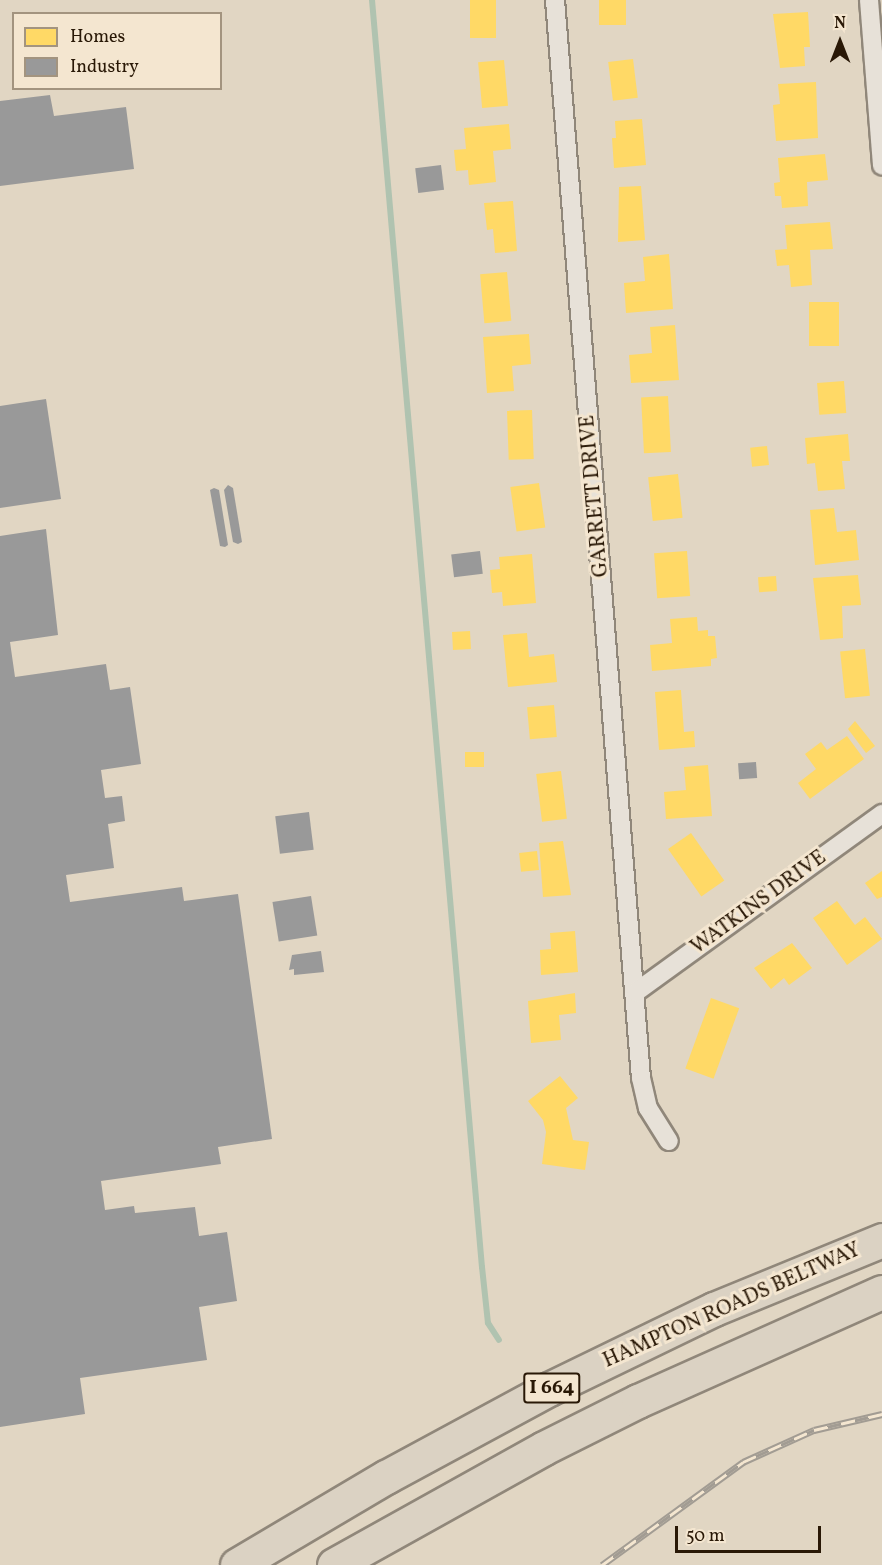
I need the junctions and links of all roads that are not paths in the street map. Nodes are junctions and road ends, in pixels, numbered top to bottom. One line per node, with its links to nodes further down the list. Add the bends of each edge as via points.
1 (555, 0): 5 (street, GARRETT DRIVE)
2 (869, 0): 3 (street)
3 (882, 165)
4 (882, 814): 5 (street, WATKINS DRIVE)
5 (636, 992): 6 (street, GARRETT DRIVE, via 644,1094 654,1121)
6 (669, 1141)
7 (882, 1240): 9 (highway, HAMPTON ROADS BELTWAY / I 664, via 714,1309 549,1389 406,1466)
8 (882, 1292): 10 (highway, I 664, via 638,1401 544,1448)
9 (237, 1565)
10 (334, 1565)

